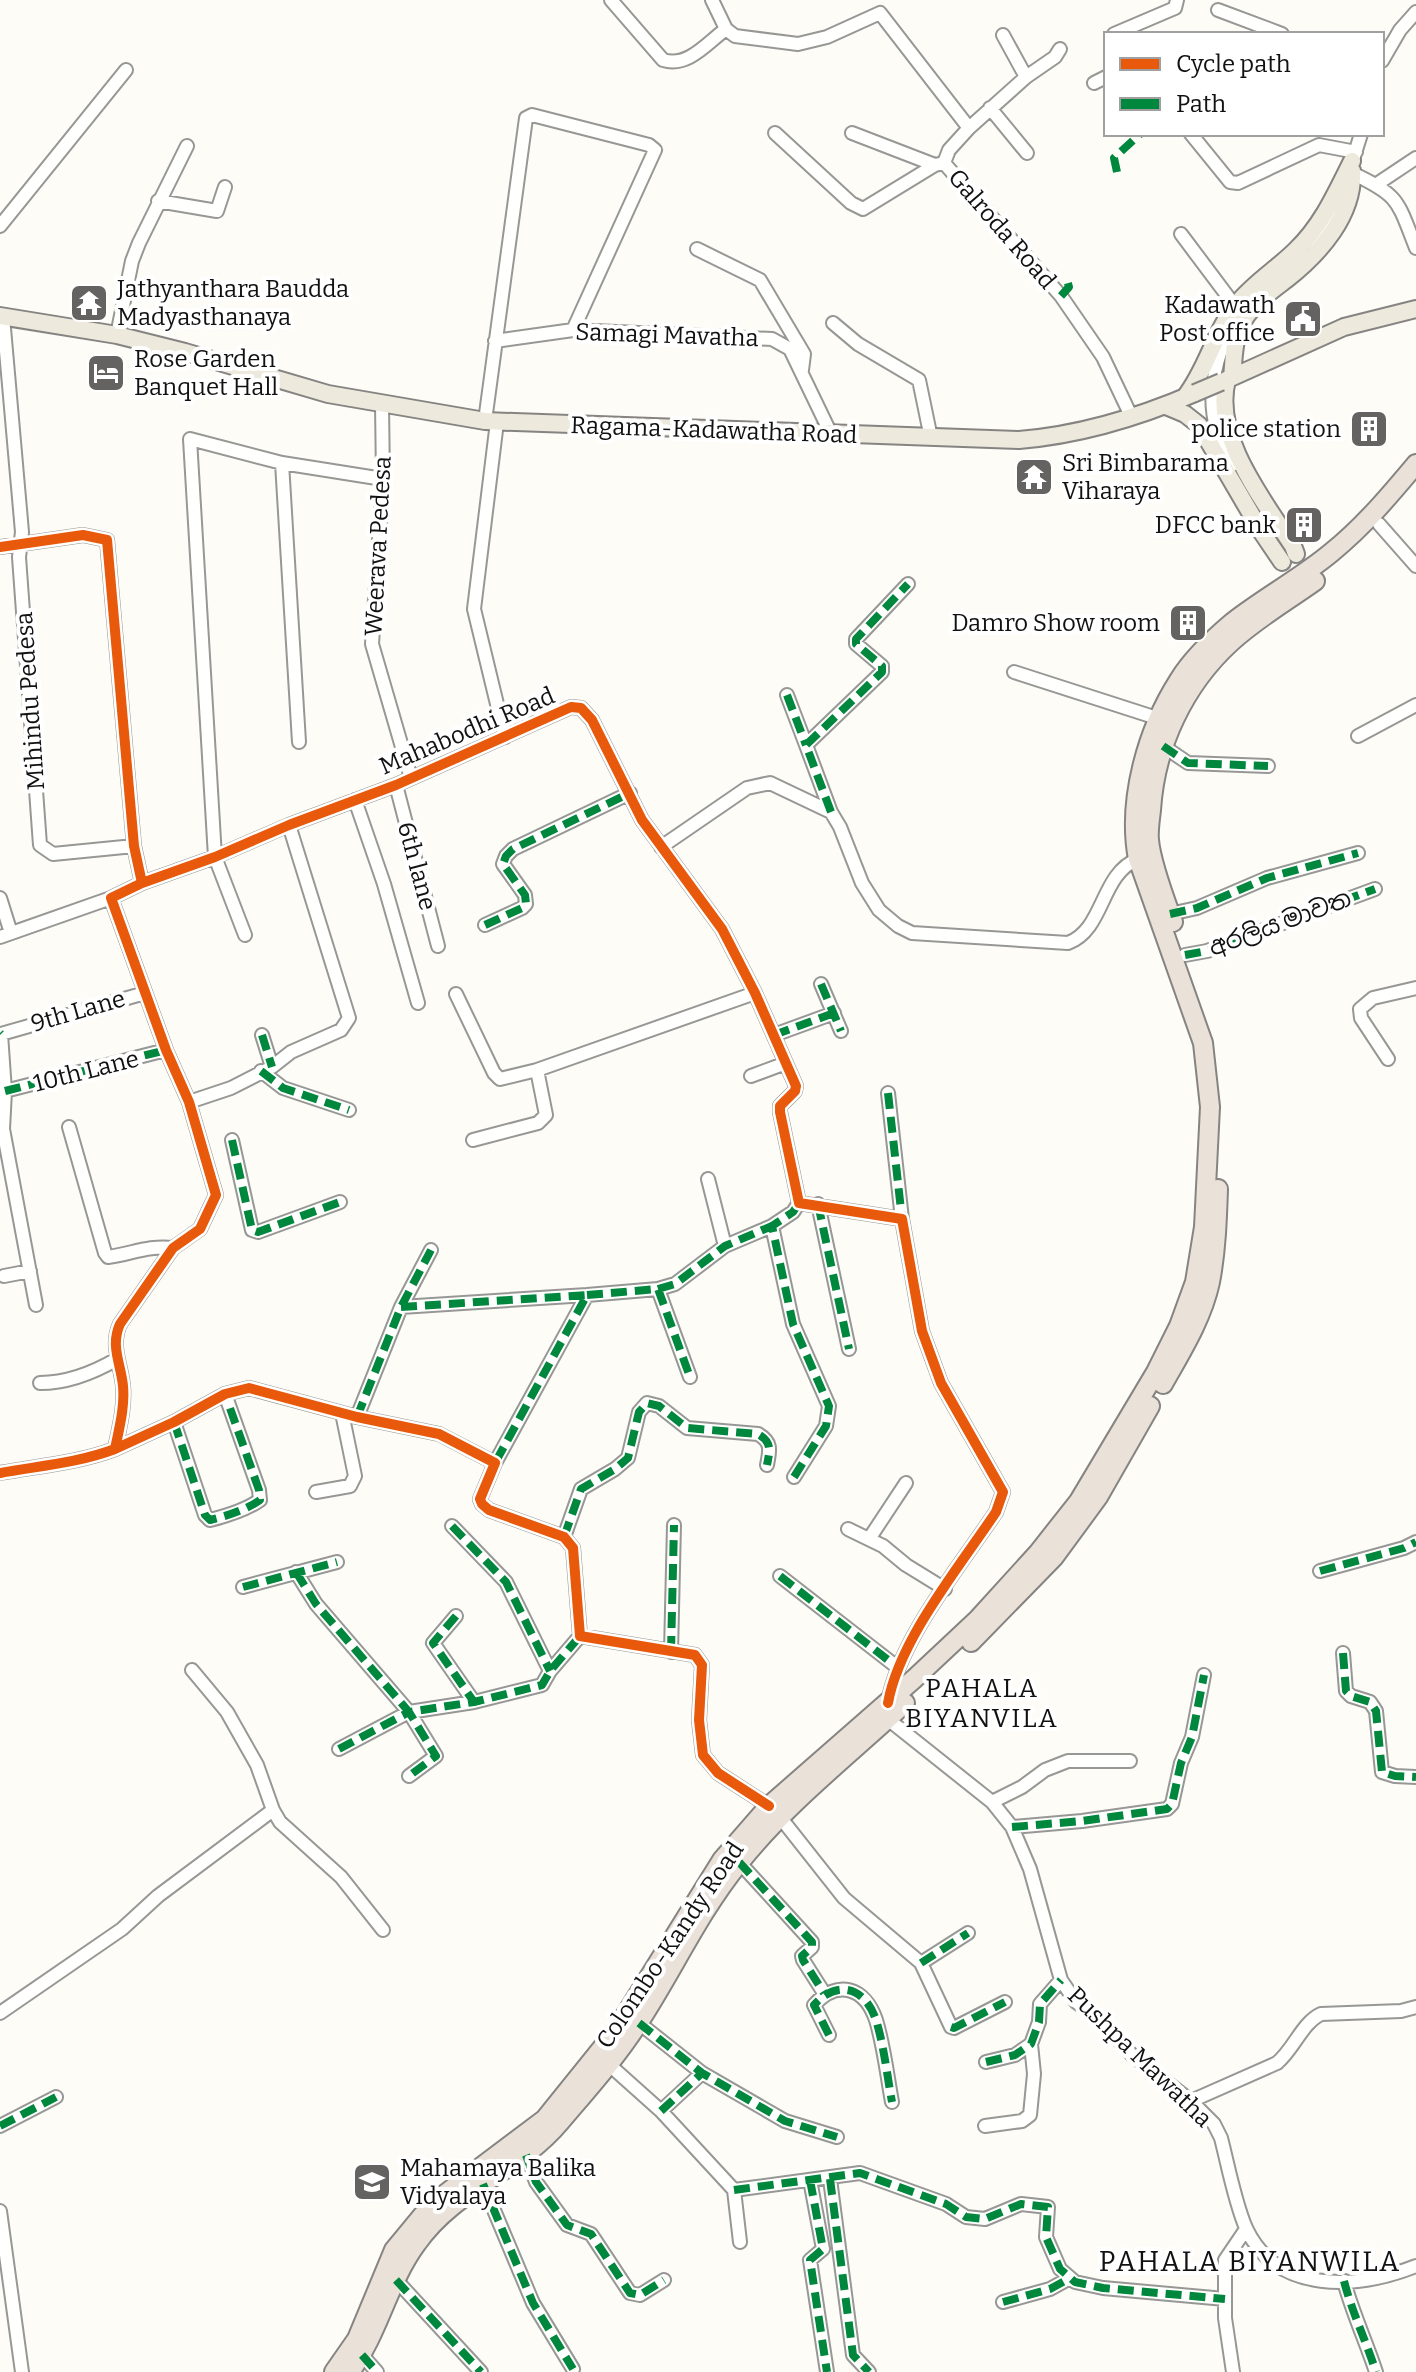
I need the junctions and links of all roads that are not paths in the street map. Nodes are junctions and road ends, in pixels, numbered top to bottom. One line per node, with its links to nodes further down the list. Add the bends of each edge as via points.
1 (611, 0): 7 (street, via 663,60 687,59)
2 (712, 0): 7 (street)
3 (1177, 0): 8 (street, via 1175,8)
4 (879, 6): 7 (street, Galroda Road, via 827,37 798,44 735,36); 16 (street, Galroda Road)
5 (1218, 10): 9 (street)
6 (1416, 12): 12 (street)
7 (726, 29)
8 (1119, 32)
9 (1277, 32)
10 (1003, 35): 14 (street)
11 (1060, 49): 14 (street)
12 (1384, 58)
13 (126, 70): 29 (street)
14 (1026, 77): 15 (street)
15 (990, 108): 16 (street); 22 (street)
16 (969, 128): 25 (street, Galroda Road)
17 (775, 133): 25 (street, via 863,209)
18 (852, 133): 25 (street)
19 (1193, 136): 24 (street, via 1230,182 1319,145)
20 (1360, 136): 24 (street)
21 (187, 146): 28 (street)
22 (1027, 153)
23 (1416, 158): 26 (street)
24 (1353, 162): 26 (street); 33 (main road, via 1311,234); 41 (main road, via 1345,209 1326,242 1240,326); 56 (street, via 1320,236 1233,321 1211,392 1216,422)
25 (940, 164): 45 (street, Galroda Road, via 1061,296 1103,357)
26 (1377, 184): 31 (street, via 1400,207)
27 (225, 187): 28 (street, via 217,211)
28 (158, 201): 38 (street, via 132,261)
29 (0, 226)
30 (1181, 234): 33 (street)
31 (1416, 248)
32 (697, 249): 40 (street, via 760,280 804,354)
33 (1235, 306): 42 (main road)
34 (1416, 309): 41 (main road, Ragama-Kadawatha Road, via 1344,327)
35 (2, 317): 38 (main road, Ragama-Kadawatha Road); 54 (street, Mihindu Pedesa)
36 (833, 323): 48 (street, via 919,380)
37 (573, 330): 39 (street, Samagi Mavatha); 39 (street, via 655,150 532,115 526,118); 40 (street, Samagi Mavatha, via 772,339 790,349)
38 (117, 335): 43 (main road, Ragama-Kadawatha Road)
39 (495, 341): 46 (street)
40 (802, 370): 47 (street, Samagi Mavatha)
41 (1227, 380): 42 (main road, Ragama-Kadawatha Road, bridge); 56 (main road, via 1224,412 1239,458 1293,546)
42 (1190, 395): 44 (main road, Ragama-Kadawatha Road)
43 (382, 404): 46 (main road, Ragama-Kadawatha Road); 51 (street, Weerava Pedesa)
44 (1166, 406): 45 (main road, Ragama-Kadawatha Road); 56 (main road, via 1199,425)
45 (1132, 418): 48 (main road, Ragama-Kadawatha Road, via 1050,438)
46 (491, 421): 47 (main road, Ragama-Kadawatha Road); 65 (street, via 474,609)
47 (831, 434): 48 (main road, Ragama-Kadawatha Road)
48 (931, 438)
49 (282, 463): 51 (street); 66 (street); 79 (street, via 190,439)
50 (1416, 464): 58 (highway, Colombo-Kandy Road)
51 (383, 479): 70 (street, Weerava Pedesa, via 372,644)
52 (1416, 483): 53 (highway, Colombo-Kandy Road)
53 (1379, 524): 57 (street); 58 (highway, Colombo-Kandy Road)
54 (21, 545): 55 (street); 76 (street, via 83,535 107,540); 76 (street, Mihindu Pedesa, via 40,845 53,854)
55 (0, 547)
56 (1289, 558): 58 (street)
57 (1416, 566)
58 (1306, 580): 63 (highway, Colombo-Kandy Road, via 1249,611 1210,645 1181,676); 68 (highway, Colombo-Kandy Road, via 1222,651 1188,693)
59 (908, 584): 67 (street, via 856,639 882,672)
60 (1014, 672): 63 (street)
61 (787, 695): 67 (street)
62 (1416, 705): 64 (street)
63 (1160, 719): 80 (highway, Colombo-Kandy Road, via 1139,785)
64 (1358, 736)
65 (505, 737): 70 (street, Mahabodhi Road); 72 (street, Mahabodhi Road, via 571,707 581,708)
66 (299, 742)
67 (806, 745): 74 (street)
68 (1163, 746): 69 (street, via 1188,763); 85 (highway, Colombo-Kandy Road, via 1152,790 1149,840)
69 (1268, 766)
70 (411, 778): 71 (street, Mahabodhi Road)
71 (396, 785): 73 (street, Mahabodhi Road); 89 (street, 6th lane)
72 (630, 793): 77 (street, Mahabodhi Road); 86 (street, via 513,849 503,864 526,904)
73 (355, 800): 75 (street, Mahabodhi Road); 96 (street)
74 (831, 812): 77 (street, via 770,783 747,788); 80 (street, via 879,910 912,933 1068,943 1086,931 1125,864)
75 (289, 825): 79 (street, Mahabodhi Road); 105 (street, via 349,1018 341,1030)
76 (134, 846): 81 (street)
77 (661, 847): 94 (street, Mahabodhi Road, via 722,929)
78 (1358, 853): 85 (street, via 1267,878)
79 (215, 857): 81 (street, Mahabodhi Road); 88 (street)
80 (1138, 859): 168 (highway, Colombo-Kandy Road, via 1203,1043 1207,1068 1204,1227 1195,1282 1156,1372 1079,1501 978,1619)
81 (142, 883): 84 (street, Mahabodhi Road)
82 (1375, 889): 90 (street, අරලිය මාවත)
83 (0, 898): 87 (street)
84 (111, 898): 87 (street, Mahabodhi Road); 93 (street)
85 (1170, 914): 90 (highway, Colombo-Kandy Road)
86 (485, 925)
87 (5, 935)
88 (245, 935)
89 (438, 946)
90 (1185, 955): 168 (highway, Colombo-Kandy Road, via 1214,1041 1221,1094 1210,1284 1191,1335 1098,1497 1054,1557 995,1619)
91 (821, 984): 97 (street)
92 (1416, 988): 103 (street, via 1373,998 1360,1009)
93 (145, 993): 99 (street, 9th Lane); 102 (street)
94 (755, 993): 101 (street, Mahabodhi Road); 106 (street)
95 (456, 994): 106 (street, via 500,1079)
96 (418, 1003)
97 (834, 1013): 98 (street); 101 (street)
98 (841, 1031)
99 (4, 1032): 108 (street)
100 (262, 1035): 105 (street)
101 (774, 1035): 104 (street, Mahabodhi Road)
102 (166, 1050): 108 (street, 10th Lane); 110 (street)
103 (1388, 1059)
104 (786, 1063): 107 (street); 119 (street, Mahabodhi Road, via 796,1088 780,1112)
105 (267, 1069): 110 (street); 111 (street, via 283,1088)
106 (537, 1070): 114 (street, via 543,1120)
107 (751, 1076)
108 (5, 1091): 126 (street, via 3,1129)
109 (888, 1093): 121 (street)
110 (189, 1102): 116 (street)
111 (349, 1110)
112 (69, 1127): 124 (street, via 108,1257 136,1249)
113 (232, 1140): 117 (street)
114 (473, 1140)
115 (708, 1179): 123 (street)
116 (216, 1195): 117 (street); 124 (street, via 200,1229)
117 (244, 1196): 118 (street, via 252,1230 258,1232)
118 (340, 1202)
119 (799, 1203): 120 (street); 122 (street)
120 (818, 1204): 121 (street); 132 (street)
121 (902, 1219): 158 (street, via 922,1331 941,1383 1003,1492 996,1512)
122 (772, 1226): 123 (street); 144 (street, via 793,1324 829,1406 826,1426)
123 (725, 1246): 128 (street, via 675,1284)
124 (173, 1248): 133 (street, via 120,1324 114,1336)
125 (431, 1250): 131 (street)
126 (30, 1271): 127 (street); 130 (street)
127 (4, 1276)
128 (658, 1289): 129 (street); 134 (street)
129 (587, 1295): 131 (street); 141 (street)
130 (36, 1305)
131 (401, 1307): 138 (street)
132 (849, 1349)
133 (117, 1359): 135 (street, via 60,1383); 140 (street, via 123,1386)
134 (690, 1377)
135 (40, 1383)
136 (225, 1394): 137 (street, via 249,1388); 139 (street); 139 (street, via 259,1490 260,1500 252,1505 210,1520 205,1515)
137 (342, 1413): 138 (street); 146 (street, via 355,1476 350,1486)
138 (357, 1417): 141 (street, via 439,1434)
139 (174, 1422): 140 (street)
140 (115, 1449): 143 (street, via 86,1460)
141 (495, 1463): 150 (street, via 482,1504)
142 (767, 1465): 150 (street, via 770,1445 758,1434 687,1428 647,1403 639,1412 628,1458 581,1489)
143 (0, 1473)
144 (794, 1477)
145 (906, 1483): 151 (street)
146 (316, 1492)
147 (674, 1525): 161 (street)
148 (452, 1526): 165 (street, via 506,1582)
149 (848, 1529): 151 (street)
150 (564, 1537): 160 (street, via 573,1548)
151 (869, 1539): 158 (street)
152 (1416, 1542): 154 (street)
153 (337, 1562): 155 (street)
154 (1320, 1571)
155 (296, 1572): 157 (street); 169 (street, via 316,1604)
156 (780, 1576): 163 (street)
157 (243, 1587)
158 (945, 1589): 163 (street)
159 (456, 1616): 167 (street, via 433,1643)
160 (580, 1636): 161 (street); 165 (street)
161 (671, 1652): 176 (street, via 695,1655 702,1665 703,1755 718,1773)
162 (1343, 1653): 173 (street, via 1346,1691 1370,1702 1376,1711 1382,1772)
163 (897, 1667): 168 (street)
164 (192, 1670): 175 (street, via 227,1712 257,1765)
165 (550, 1671): 167 (street, via 542,1685)
166 (1204, 1675): 177 (street, via 1192,1737 1167,1809)
167 (474, 1702): 169 (street)
168 (885, 1711): 174 (street, Pushpa Mawatha); 176 (highway, Colombo-Kandy Road)
169 (409, 1712): 170 (street); 172 (street, via 436,1756)
170 (339, 1749)
171 (1130, 1761): 174 (street, via 1068,1761)
172 (409, 1776)
173 (1416, 1777)
174 (992, 1802): 177 (street, Pushpa Mawatha)
175 (273, 1810): 179 (street, via 341,1877); 186 (street, via 122,1929)
176 (774, 1811): 178 (highway, Colombo-Kandy Road); 181 (street, via 844,1898); 190 (highway, Colombo-Kandy Road, via 716,1870)
177 (1012, 1827): 182 (street, Pushpa Mawatha, via 1030,1869)
178 (739, 1862): 183 (street, via 812,1942 802,1956); 187 (highway, Colombo-Kandy Road)
179 (383, 1930)
180 (968, 1933): 181 (street)
181 (921, 1963): 184 (street, via 951,2027)
182 (1061, 1980): 189 (street, via 1040,2004); 194 (street, Pushpa Mawatha, via 1076,2002 1101,2020 1132,2055)
183 (824, 1993): 188 (street, via 814,2005); 195 (street, via 847,1989 875,2017)
184 (1005, 2002)
185 (1416, 2007): 194 (street, via 1321,2014 1312,2018 1277,2063)
186 (0, 2013)
187 (639, 2023): 190 (highway, Colombo-Kandy Road); 192 (street)
188 (829, 2035)
189 (1031, 2044): 191 (street, via 1015,2055); 198 (street, via 1030,2115)
190 (603, 2059): 196 (street); 200 (highway, Colombo-Kandy Road, via 557,2126); 218 (highway, Colombo-Kandy Road, via 545,2119 419,2217 394,2250 357,2339)
191 (986, 2062)
192 (702, 2073): 196 (street); 199 (street, via 785,2121)
193 (56, 2097): 197 (street)
194 (1191, 2101): 206 (street, Pushpa Mawatha, via 1221,2138)
195 (892, 2102)
196 (661, 2111): 204 (street)
197 (0, 2126)
198 (985, 2126)
199 (837, 2137)
200 (526, 2155): 203 (highway, Colombo-Kandy Road); 211 (street, via 536,2182 567,2225 591,2234 630,2293 640,2295)
201 (830, 2179): 202 (street); 209 (street, via 860,2173 946,2204 966,2217 985,2219 1021,2204 1048,2207 1046,2237 1060,2269); 223 (street, via 853,2355)
202 (810, 2180): 204 (street); 222 (street, via 823,2249 810,2260)
203 (483, 2184): 210 (highway, Colombo-Kandy Road, via 429,2227); 216 (street, via 533,2303)
204 (734, 2190): 207 (street)
205 (0, 2211): 217 (street)
206 (1246, 2229): 212 (street, Pushpa Mawatha, via 1290,2274 1316,2282); 213 (street, via 1225,2260)
207 (740, 2242)
208 (1416, 2266): 212 (street, Pushpa Mawatha)
209 (1070, 2278): 213 (street, via 1103,2288); 214 (street)
210 (396, 2280): 215 (highway, Colombo-Kandy Road); 221 (street)
211 (664, 2280)
212 (1344, 2281): 225 (street)
213 (1225, 2299): 224 (street)
214 (1003, 2302)
215 (362, 2355): 219 (highway, Colombo-Kandy Road); 220 (street)
216 (573, 2369)
217 (22, 2372)
218 (334, 2372)
219 (350, 2372)
220 (377, 2372)
221 (481, 2372)
222 (827, 2372)
223 (869, 2372)
224 (1233, 2372)
225 (1376, 2372)

